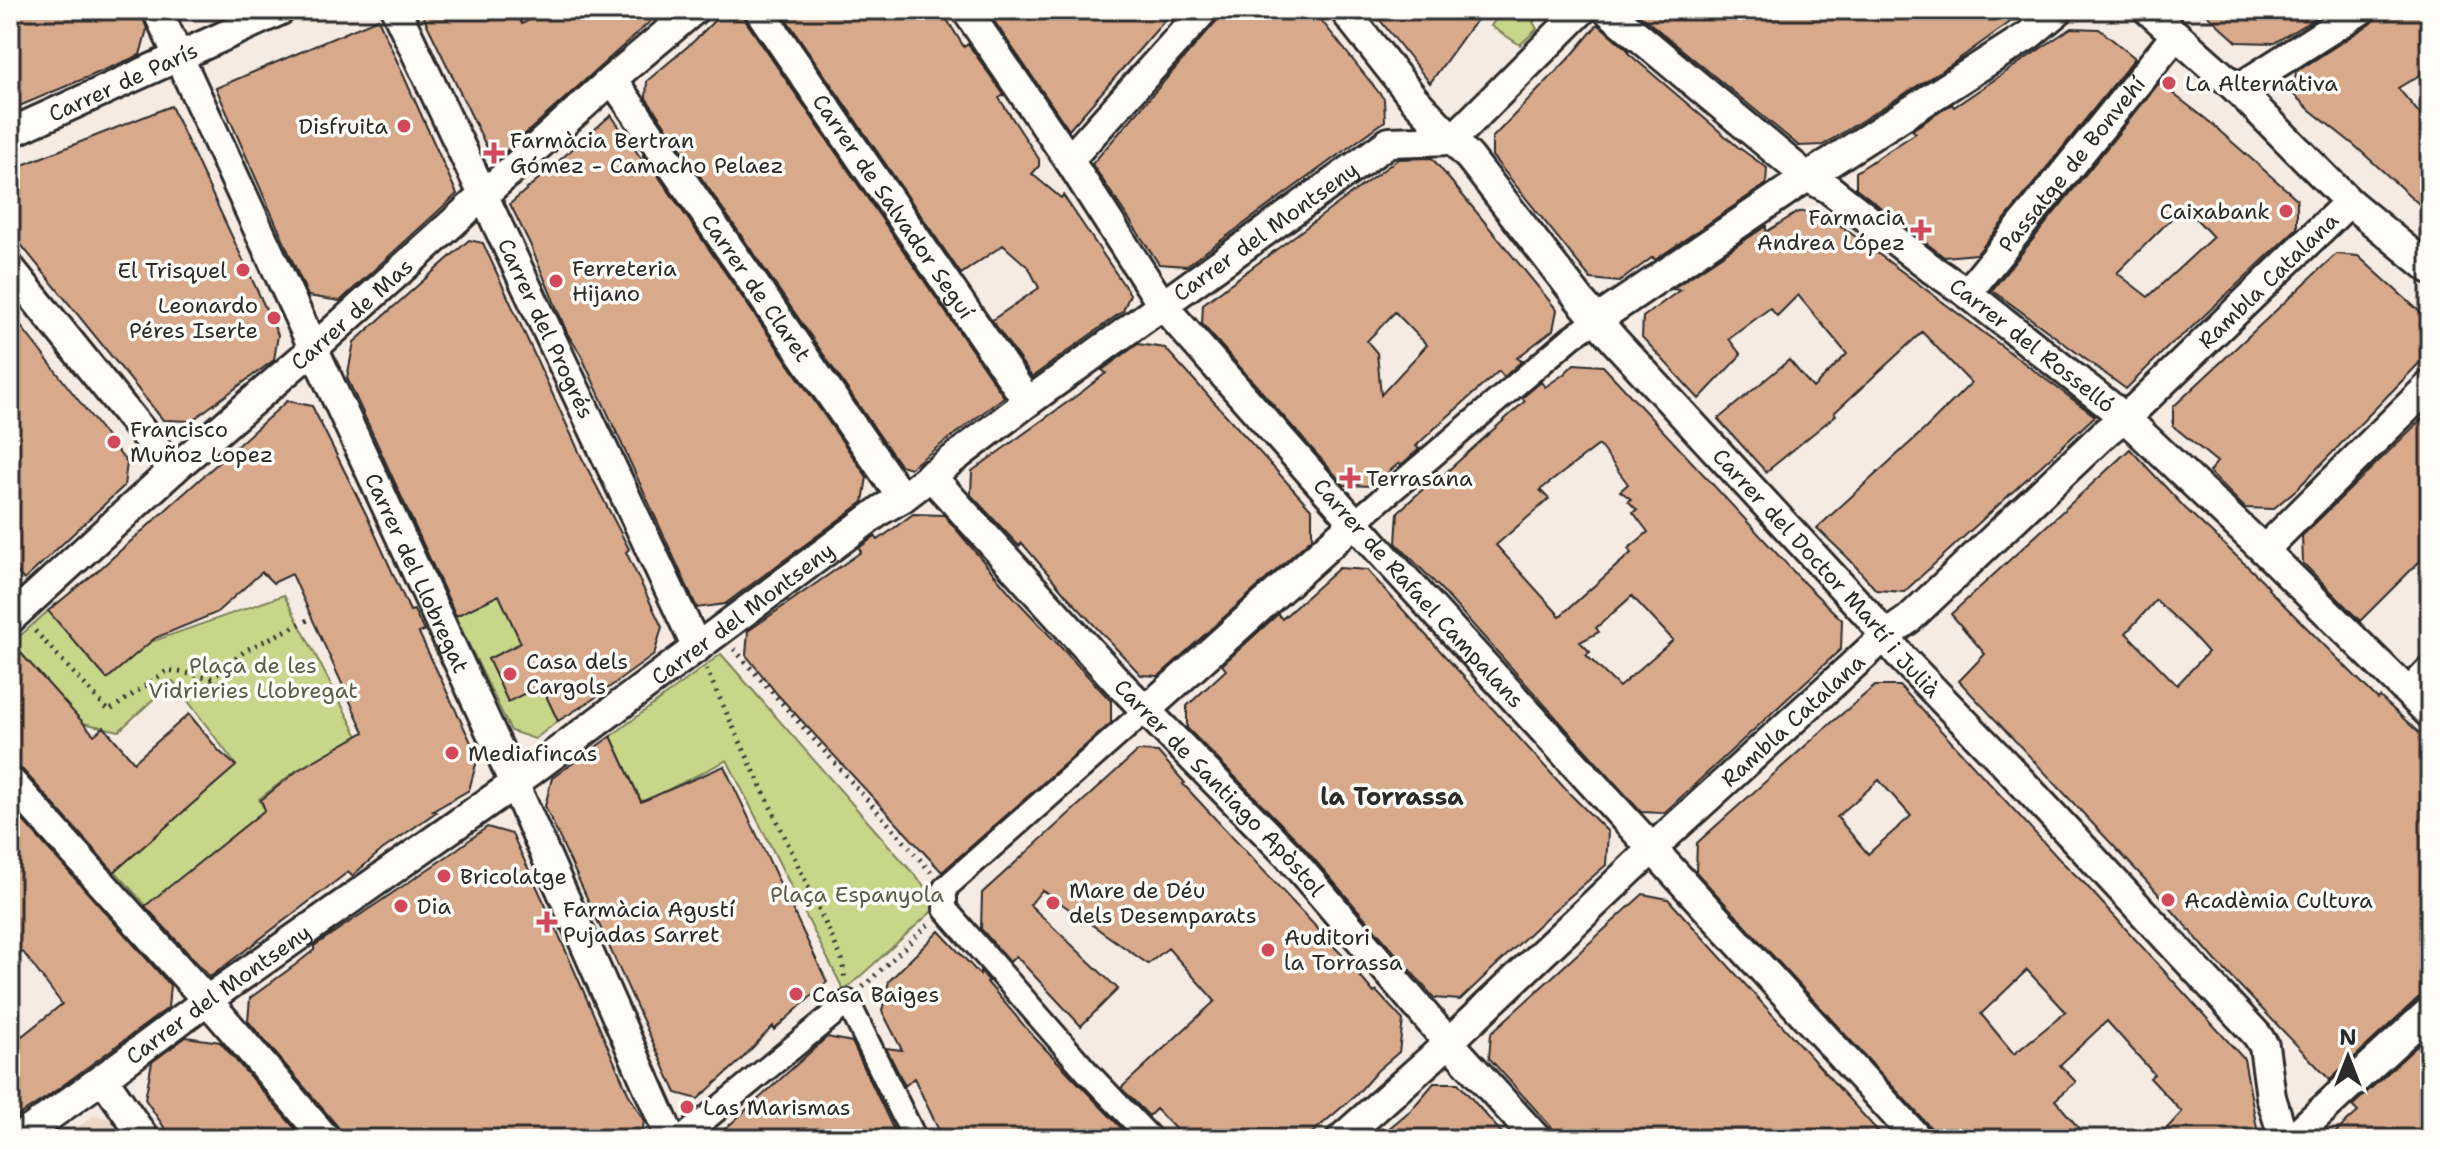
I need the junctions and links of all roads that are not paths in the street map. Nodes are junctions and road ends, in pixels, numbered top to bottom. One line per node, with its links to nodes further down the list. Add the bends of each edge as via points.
1 (157, 10): 15 (street, Carrer del Llobregat)
2 (281, 10): 15 (street, Carrer de París)
3 (396, 10): 24 (street, Carrer del Progrés)
4 (694, 10): 16 (street, Carrer de Mas)
5 (759, 10): 33 (street, Carrer de Salvador Seguí)
6 (966, 10): 22 (street, Carrer de Rafael Campalans)
7 (1204, 10): 22 (street)
8 (1344, 10): 18 (street, Carrer del Doctor Martí i Julià)
9 (1582, 10): 20 (street)
10 (1607, 10): 23 (street, Carrer del Rosselló)
11 (2059, 10): 23 (street, via 2029,35)
12 (2148, 10): 14 (street)
13 (2361, 10): 17 (street)
14 (2176, 35): 17 (street); 28 (street, Passatge de Bonvehí)
15 (178, 57): 19 (street, Carrer de París); 31 (street, Carrer del Llobregat)
16 (612, 79): 24 (street, Carrer de Mas); 37 (street, Carrer de Claret)
17 (2237, 89): 25 (street)
18 (1414, 99): 20 (street, Carrer del Doctor Martí i Julià); 21 (street, Carrer del Montseny)
19 (10, 133)
20 (1452, 140): 21 (street); 30 (street, Carrer del Doctor Martí i Julià)
21 (1389, 142): 29 (street, Carrer del Montseny)
22 (1069, 160): 29 (street, Carrer de Rafael Campalans)
23 (1807, 177): 28 (street, Carrer del Rosselló); 30 (street)
24 (483, 197): 31 (street, Carrer de Mas); 42 (street, Carrer del Progrés)
25 (2349, 202): 27 (street); 34 (street, Rambla Catalana)
26 (10, 268): 35 (street)
27 (2430, 269)
28 (1967, 293): 34 (street, Carrer del Rosselló)
29 (1163, 306): 33 (street, Carrer del Montseny); 38 (street, Carrer de Rafael Campalans)
30 (1597, 320): 38 (street); 41 (street, Carrer del Doctor Martí i Julià)
31 (313, 349): 35 (street, Carrer de Mas); 48 (street, Carrer del Llobregat)
32 (2430, 385): 39 (street)
33 (1028, 402): 36 (street, Carrer del Montseny)
34 (2124, 417): 39 (street, Carrer del Rosselló); 41 (street, Rambla Catalana)
35 (173, 470): 40 (street, Carrer de Mas)
36 (930, 475): 37 (street, Carrer del Montseny); 45 (street, Carrer de Santiago Apòstol)
37 (902, 498): 42 (street, Carrer del Montseny)
38 (1355, 522): 45 (street); 49 (street, Carrer de Rafael Campalans)
39 (2264, 550): 44 (street, Carrer del Rosselló)
40 (21, 623)
41 (1885, 636): 49 (street, Rambla Catalana); 64 (street, Carrer del Doctor Martí i Julià, via 2257,1035 2264,1046 2268,1085)
42 (699, 653): 48 (street, Carrer del Montseny)
43 (2430, 671): 44 (street)
44 (2410, 692): 46 (street, Carrer del Rosselló)
45 (1146, 710): 52 (street, Carrer de Santiago Apòstol, via 1287,854); 60 (street, via 945,898 1088,1073)
46 (2430, 714)
47 (10, 781): 50 (street)
48 (514, 784): 50 (street, Carrer del Montseny); 57 (street, Carrer del Llobregat)
49 (1652, 850): 52 (street, Rambla Catalana); 63 (street, Carrer de Rafael Campalans)
50 (206, 1001): 53 (street, Carrer del Montseny); 56 (street)
51 (2430, 1011): 65 (street)
52 (1449, 1042): 61 (street, Rambla Catalana); 62 (street, Carrer de Santiago Apòstol)
53 (103, 1078): 54 (street, Carrer del Montseny); 55 (street)
54 (17, 1139)
55 (145, 1139)
56 (326, 1139)
57 (671, 1139)
58 (681, 1139): 59 (street, via 848,1002)
59 (915, 1139)
60 (1151, 1139)
61 (1341, 1139)
62 (1537, 1139)
63 (1918, 1139)
64 (2284, 1139)
65 (2291, 1139)

